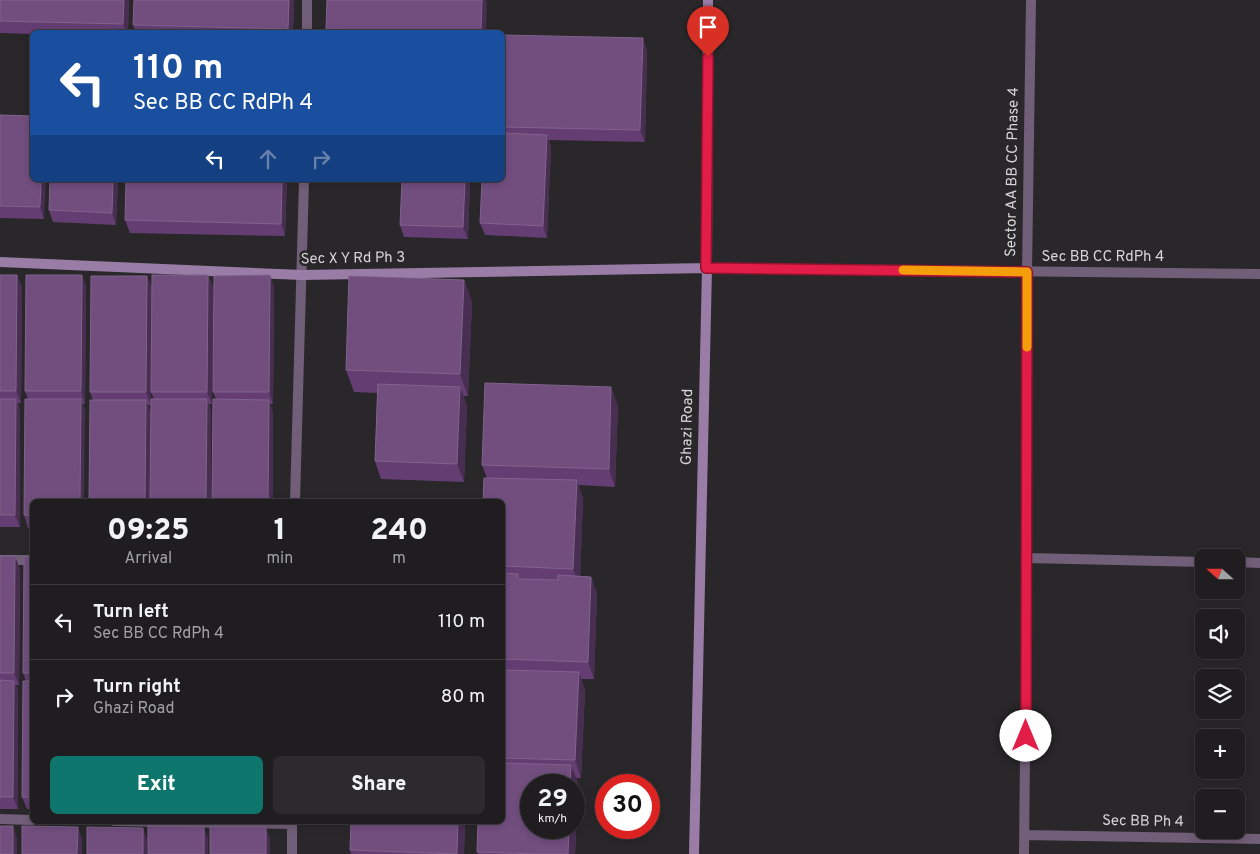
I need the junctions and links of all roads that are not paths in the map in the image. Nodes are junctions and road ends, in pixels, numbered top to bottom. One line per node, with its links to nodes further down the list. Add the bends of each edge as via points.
1 (307, 0): 4 (street)
2 (708, 0): 7 (main road, Ghazi Road)
3 (1031, 0): 8 (street, Sector AA BB CC Phase 4)
4 (307, 30)
5 (304, 182): 10 (street)
6 (0, 262): 10 (main road, Sec X Y Rd Ph 3)
7 (706, 268): 8 (street, Sec BB CC RdPh 4); 10 (main road, Sec X Y Rd Ph 3); 24 (main road, Ghazi Road)
8 (1027, 272): 9 (street, Sec BB CC RdPh 4); 12 (street, Sector AA BB CC Phase 4)
9 (1260, 274)
10 (302, 275): 11 (street)
11 (295, 499)
12 (1027, 558): 15 (street); 21 (street, Sector AA BB CC Phase 4)
13 (0, 560): 14 (street)
14 (30, 560)
15 (1195, 562)
16 (1245, 562): 17 (street)
17 (1260, 562)
18 (0, 820): 19 (street)
19 (30, 820)
20 (292, 824): 23 (street)
21 (1025, 835): 22 (street, Sec BB Ph 4); 25 (street, Sector AA BB CC Phase 4)
22 (1260, 839)
23 (292, 854)
24 (694, 854)
25 (1024, 854)

